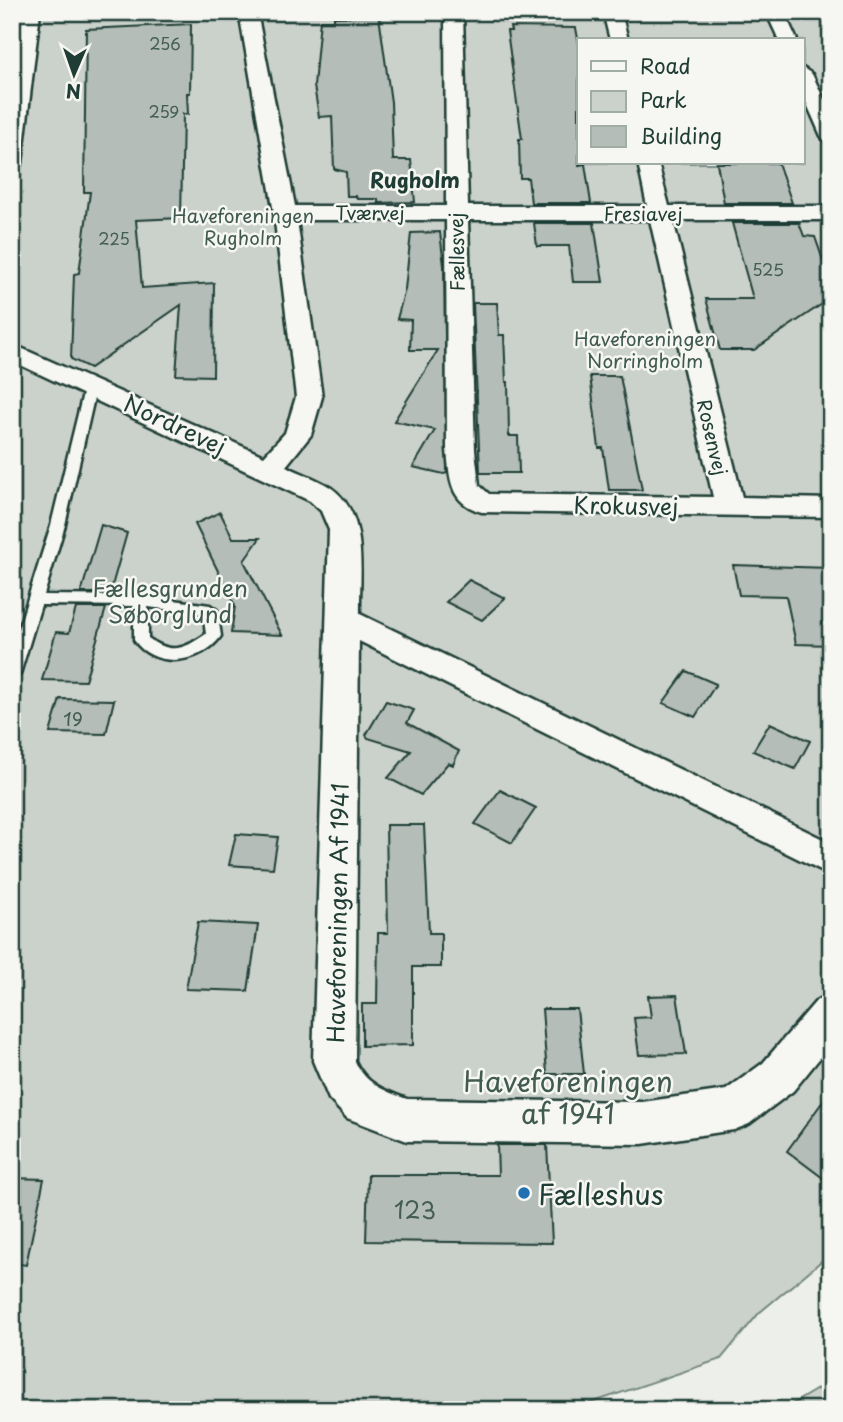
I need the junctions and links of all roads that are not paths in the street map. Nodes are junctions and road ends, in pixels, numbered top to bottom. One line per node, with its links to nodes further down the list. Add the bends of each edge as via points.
1 (31, 12): 10 (street)
2 (248, 12): 12 (street)
3 (454, 12): 13 (street, Fællesvej)
4 (612, 12): 6 (street)
5 (775, 12): 7 (street)
6 (618, 38)
7 (787, 38)
8 (804, 76): 9 (street)
9 (831, 136)
10 (12, 163)
11 (648, 164): 14 (street, Rosenvej)
12 (285, 212): 13 (street, Tværvej); 19 (street, via 309,397 298,435)
13 (455, 212): 14 (street, Fresiavej); 18 (street, Fællesvej)
14 (660, 213): 15 (street, Fresiavej); 21 (street, Rosenvej)
15 (831, 214)
16 (12, 351): 17 (street, Nordrevej)
17 (91, 385): 19 (street, Nordrevej); 23 (lane)
18 (461, 450): 21 (street, Krokusvej, via 465,488 482,503)
19 (268, 468): 20 (street, Nordrevej, via 320,494)
20 (333, 506): 25 (street, Haveforeningen Af 1941, via 344,530)
21 (730, 507): 22 (street, Krokusvej)
22 (831, 508)
23 (35, 600): 24 (lane); 26 (lane)
24 (141, 602): 24 (lane, via 210,610 214,636 189,654 157,652 141,640)
25 (344, 620): 27 (street); 28 (street, Haveforeningen Af 1941, via 334,1060 344,1085 362,1103 407,1120 463,1121 642,1123 734,1109 778,1077)
26 (12, 674)
27 (831, 860)
28 (831, 1013)

